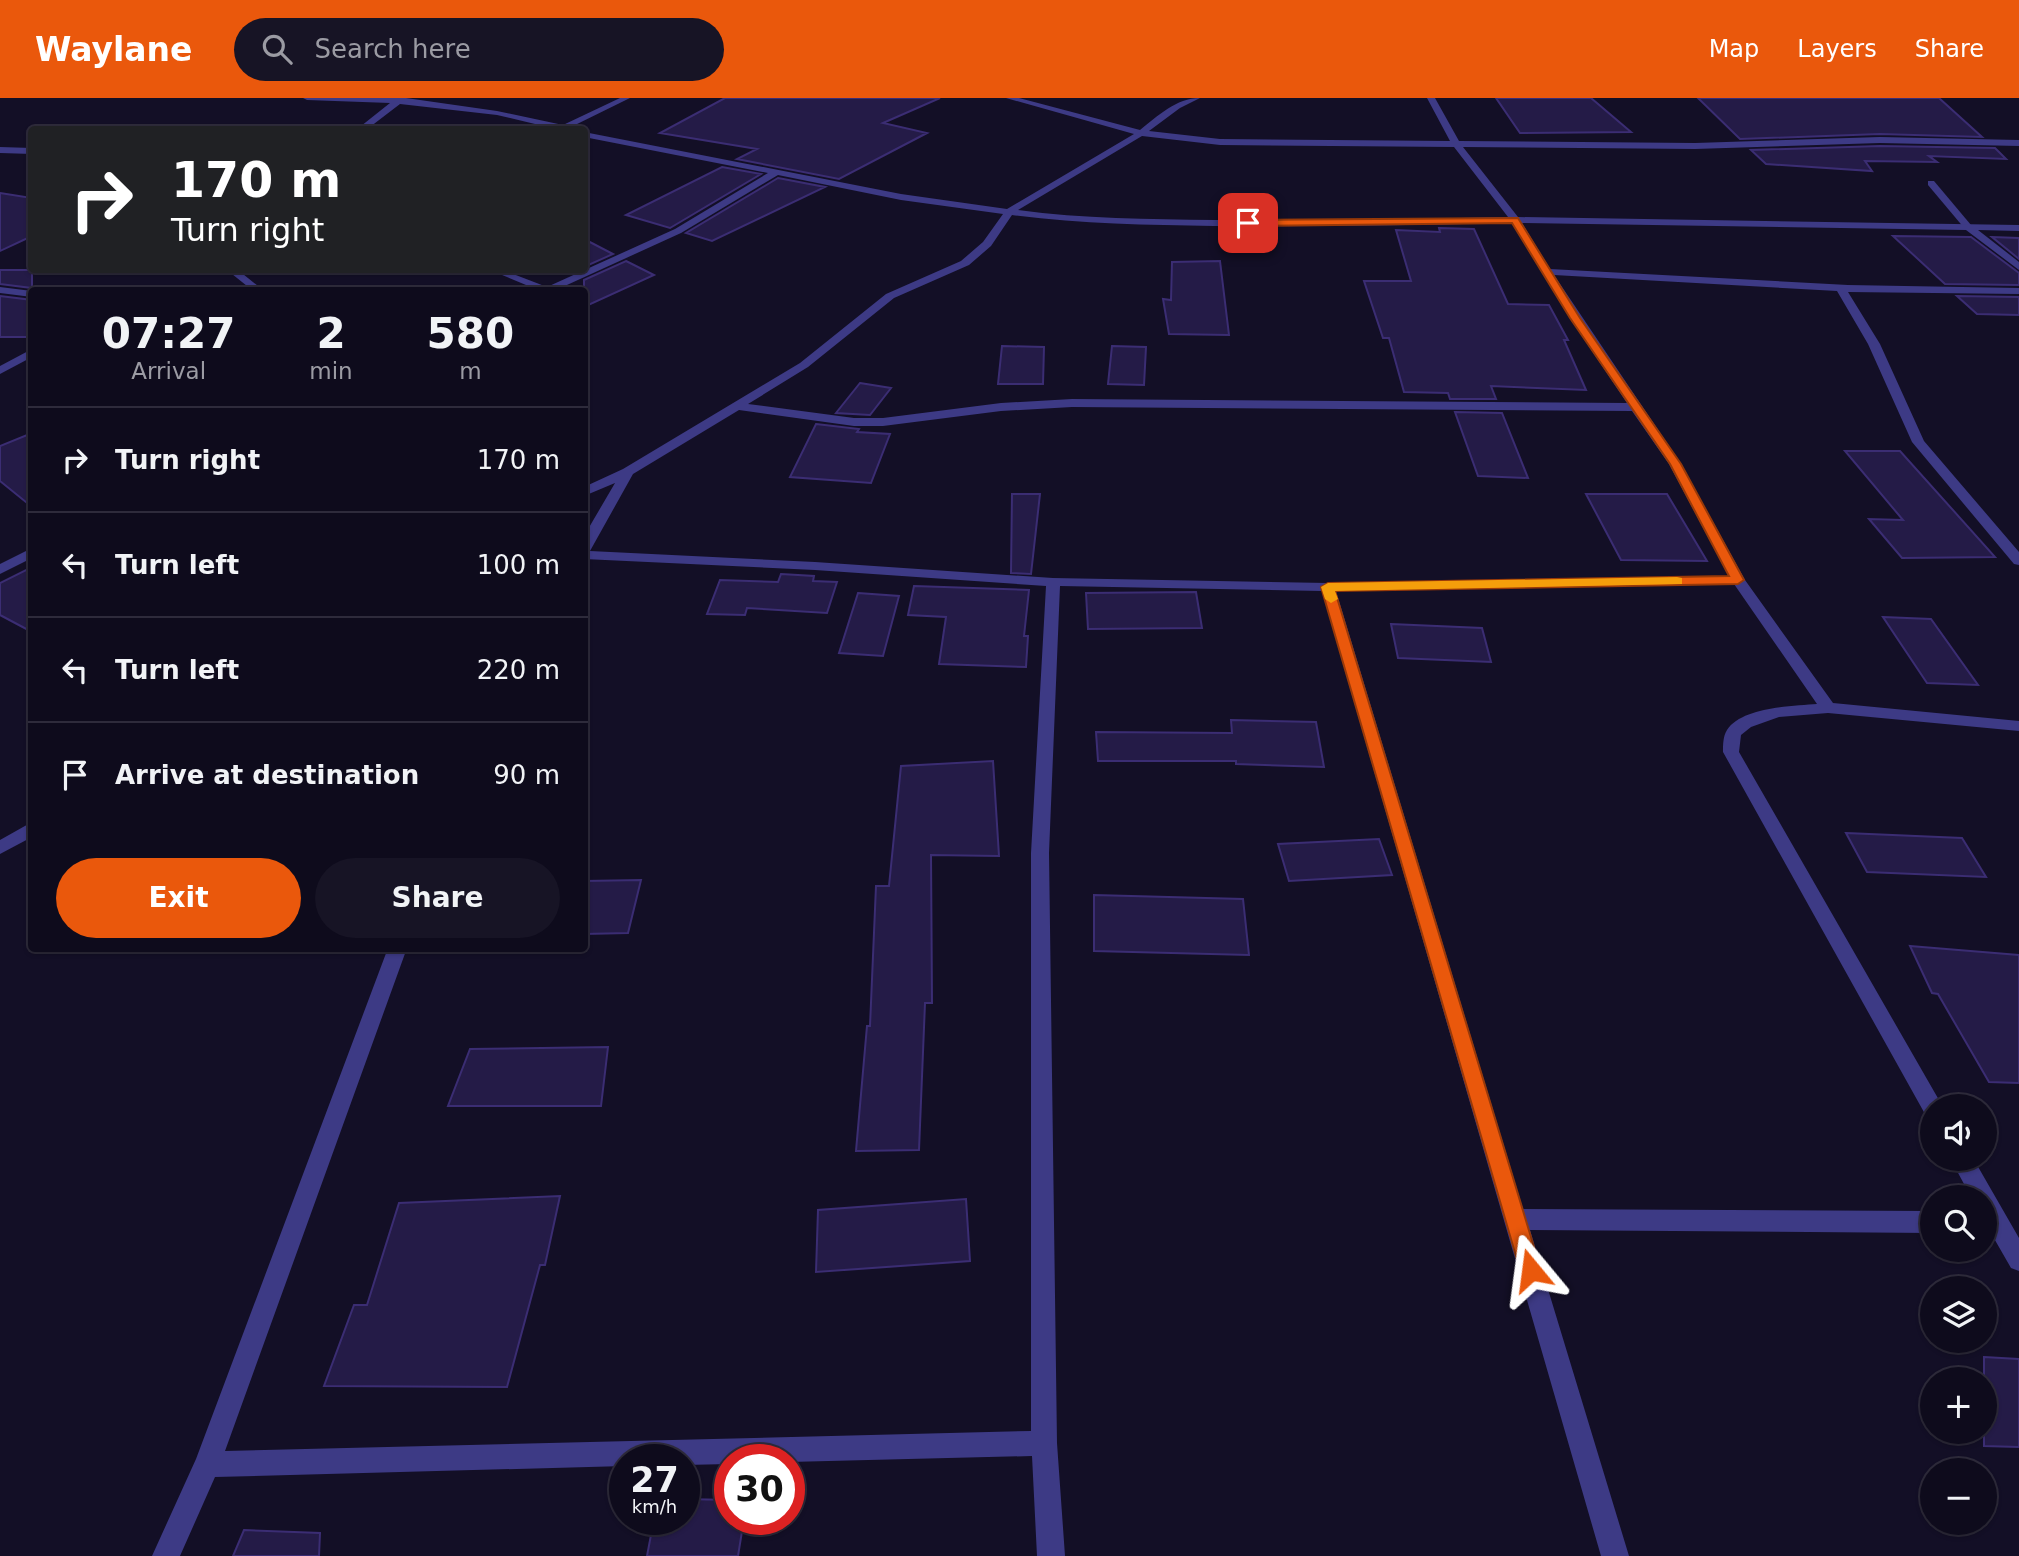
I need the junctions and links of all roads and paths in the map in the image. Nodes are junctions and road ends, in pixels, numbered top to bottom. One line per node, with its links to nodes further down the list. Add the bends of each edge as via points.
1 (307, 98): 6 (street)
2 (626, 98): 9 (street)
3 (1010, 98): 10 (street)
4 (1196, 98): 10 (street)
5 (1431, 98): 13 (street)
6 (400, 100): 7 (street); 8 (street)
7 (365, 126)
8 (560, 126)
9 (574, 126)
10 (1141, 132): 13 (street, via 1220,142); 18 (street)
11 (588, 136): 16 (street)
12 (2019, 143): 13 (street)
13 (1457, 144): 19 (street)
14 (0, 150): 15 (street)
15 (28, 152)
16 (775, 173): 18 (street, via 901,197); 23 (street, via 678,231)
17 (1931, 183): 20 (lane)
18 (1010, 211): 19 (street, via 1150,222); 37 (street, via 987,244 965,263 890,296 804,365)
19 (1515, 220): 20 (street); 24 (street)
20 (1968, 227): 21 (street); 22 (street)
21 (2019, 228)
22 (2019, 267)
23 (588, 272)
24 (1547, 272): 31 (street); 38 (street)
25 (236, 273): 28 (street)
26 (503, 273): 29 (street)
27 (585, 273): 30 (street)
28 (253, 287)
29 (539, 287)
30 (554, 287)
31 (1848, 288): 33 (street); 44 (street, via 1842,291 1874,344 1918,442)
32 (0, 290): 34 (street)
33 (2019, 291)
34 (28, 294)
35 (28, 354): 36 (street)
36 (0, 371)
37 (737, 406): 38 (street, via 855,422 1072,403); 39 (street)
38 (1637, 407): 46 (street, via 1675,464)
39 (628, 472): 40 (street); 41 (street)
40 (588, 490)
41 (588, 542)
42 (28, 554): 45 (street)
43 (588, 555): 47 (street)
44 (2019, 561)
45 (0, 570)
46 (1738, 580): 48 (street); 49 (street)
47 (1053, 582): 48 (street); 59 (street, via 1040,853)
48 (1328, 587): 55 (street)
49 (1828, 708): 50 (street); 54 (street, via 1777,712 1745,723 1733,733 1731,752)
50 (2019, 726)
51 (28, 830): 52 (street)
52 (0, 848)
53 (397, 952): 60 (street)
54 (1925, 1094)
55 (1515, 1219): 56 (street); 63 (street)
56 (1920, 1222)
57 (1997, 1231): 58 (street)
58 (2019, 1260)
59 (1044, 1443): 60 (street); 62 (street)
60 (207, 1464): 61 (street)
61 (166, 1556)
62 (1051, 1556)
63 (1615, 1556)

